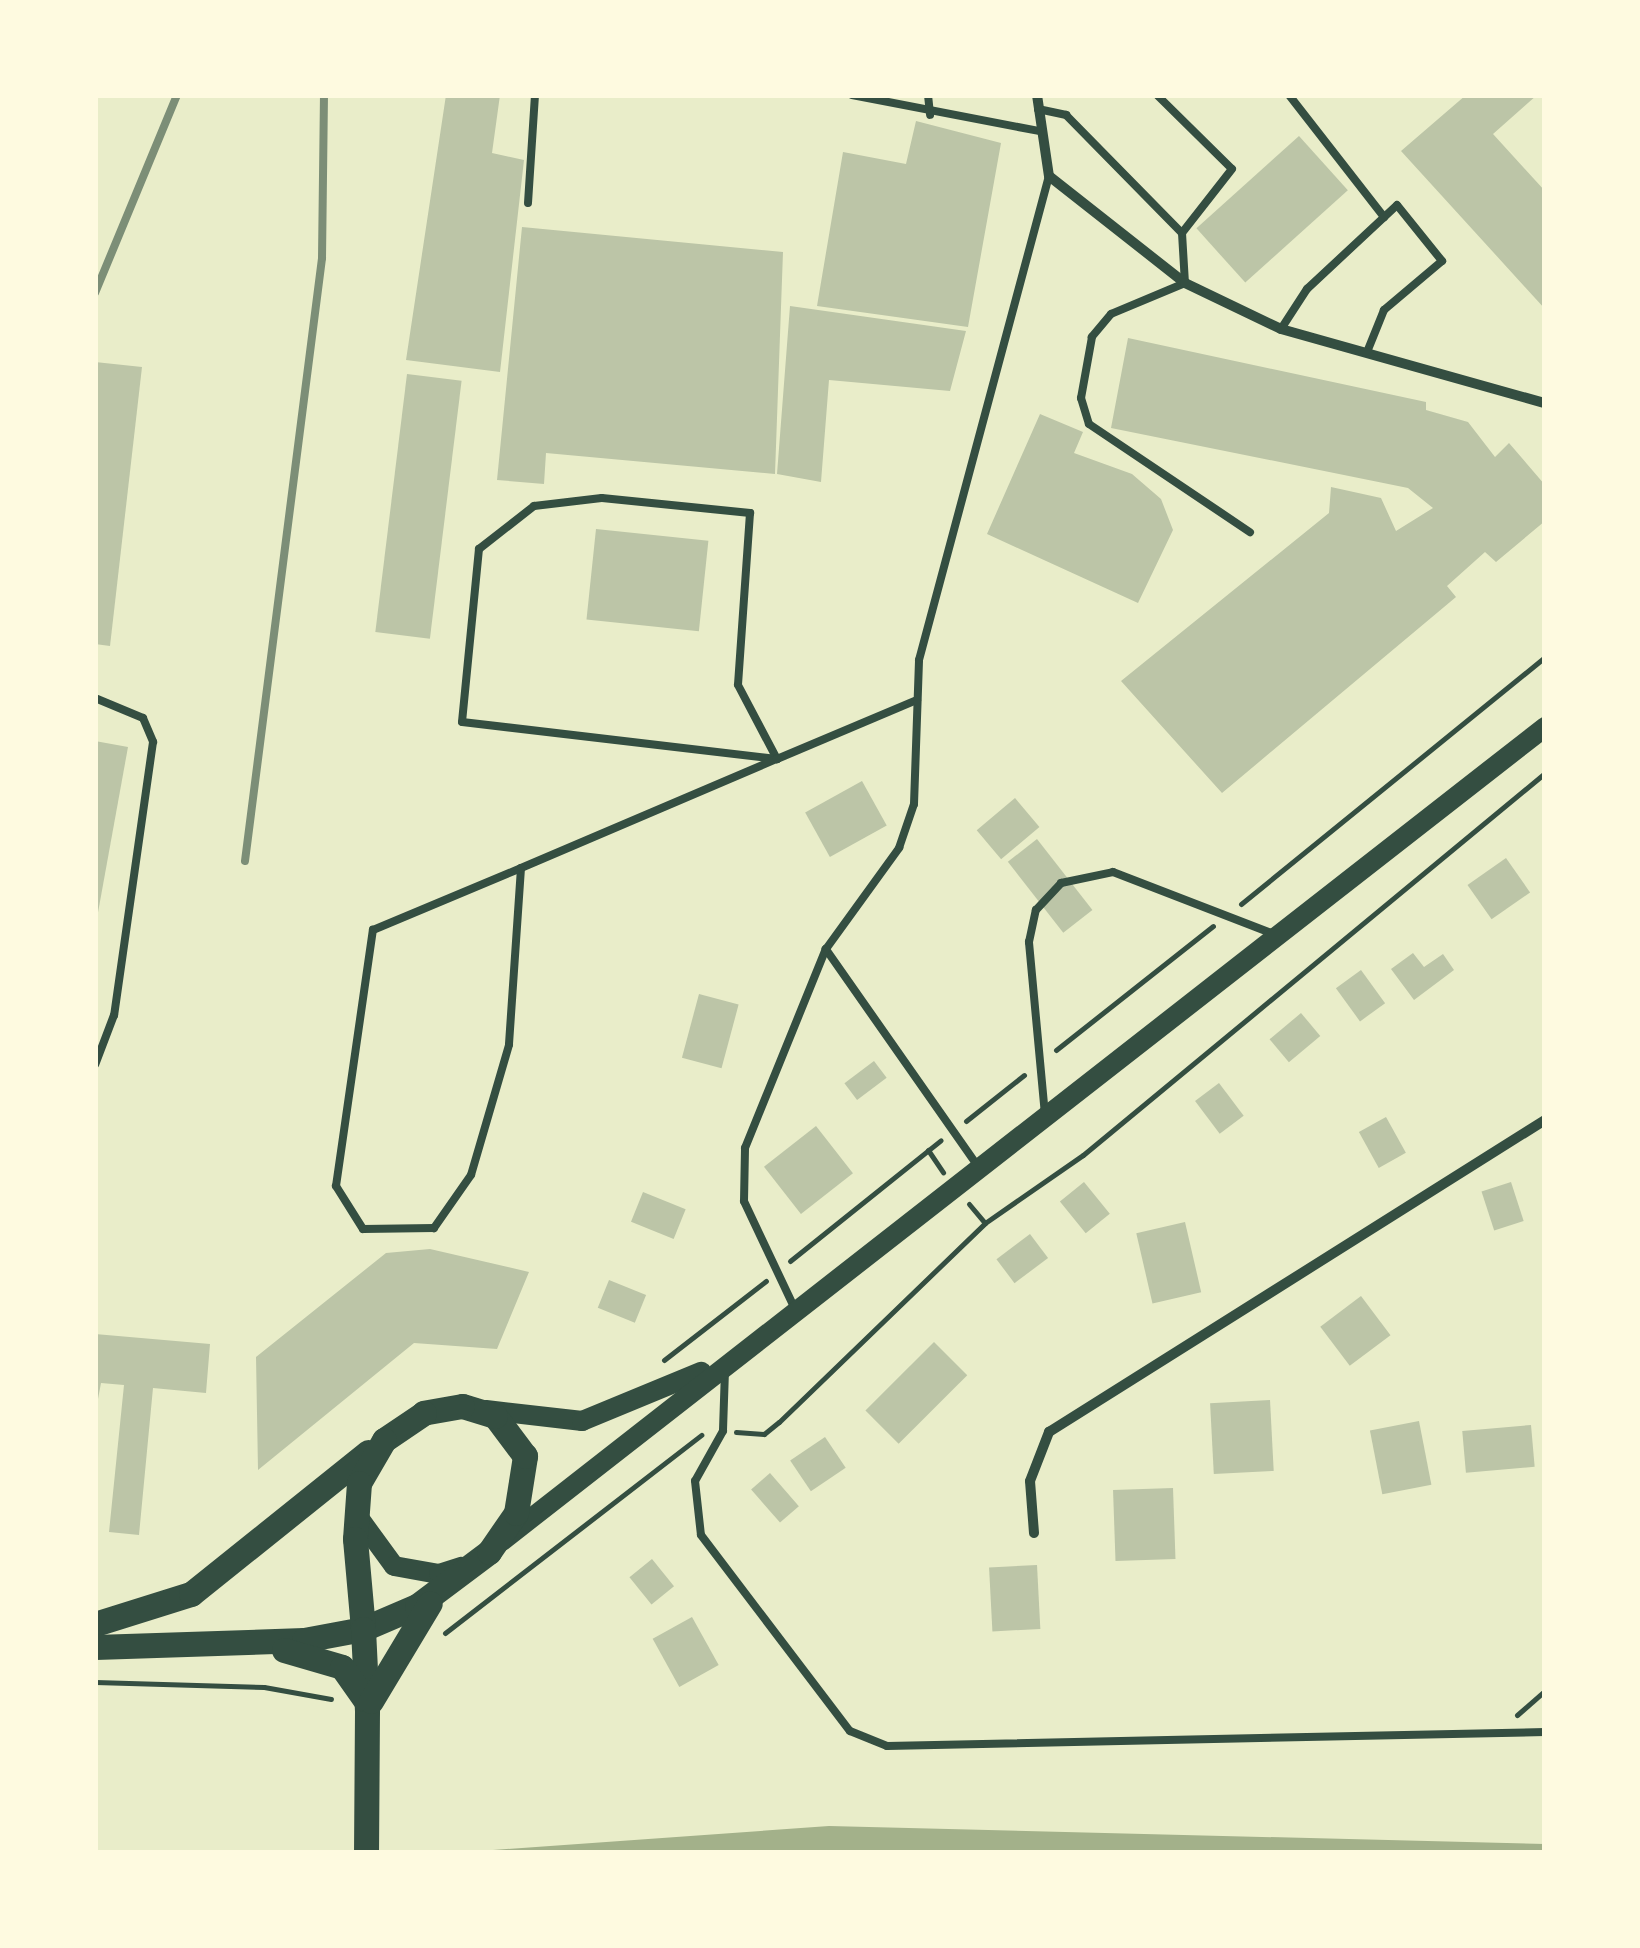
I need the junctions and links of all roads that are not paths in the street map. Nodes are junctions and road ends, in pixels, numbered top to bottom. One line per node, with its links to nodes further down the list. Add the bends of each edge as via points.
1 (535, 95): 11 (lane)
2 (852, 95): 8 (lane)
3 (928, 95): 8 (lane)
4 (1037, 95): 7 (street)
5 (1157, 95): 13 (lane, via 1232,169)
6 (1289, 95): 12 (lane)
7 (1038, 109): 9 (street); 13 (lane, via 1066,114)
8 (930, 115): 9 (lane)
9 (1039, 131): 10 (street)
10 (1049, 176): 14 (street); 20 (lane, via 919,660)
11 (528, 202)
12 (1384, 217): 15 (lane, via 1306,289); 16 (lane, via 1396,206 1442,261 1384,310)
13 (1182, 233): 14 (lane)
14 (1185, 283): 15 (street); 18 (lane, via 1111,314 1092,337 1081,398 1089,424)
15 (1281, 329): 16 (street)
16 (1367, 352): 17 (street)
17 (1545, 403)
18 (1250, 532)
19 (95, 698): 26 (lane, via 143,718 153,742 114,1014)
20 (918, 700): 22 (lane); 25 (lane, via 914,804 899,848)
21 (1545, 728): 24 (main road)
22 (778, 760): 22 (lane, via 738,686 750,513 602,498 534,506 479,549 462,722); 23 (lane)
23 (521, 868): 23 (lane, via 373,930 336,1186 363,1229 434,1228 470,1175 508,1046)
24 (1278, 936): 27 (main road); 27 (lane, via 1113,872 1061,883 1036,910 1030,942)
25 (826, 949): 29 (lane); 30 (lane, via 745,1148 744,1201)
26 (95, 1065)
27 (1045, 1117): 29 (main road)
28 (1545, 1120): 35 (street, via 1049,1432 1032,1465)
29 (978, 1166): 30 (main road)
30 (794, 1306): 31 (main road)
31 (725, 1360): 32 (main road, via 582,1421); 36 (main road); 43 (lane, via 723,1431 696,1481 702,1535 850,1731 887,1746)
32 (472, 1407): 33 (highway, via 424,1412); 36 (highway, via 509,1428 525,1456 516,1513)
33 (384, 1440): 34 (highway); 38 (highway, via 218,1577 161,1606)
34 (356, 1506): 36 (main road, via 363,1533 394,1566 438,1574); 39 (highway)
35 (1034, 1532)
36 (488, 1552): 37 (highway)
37 (440, 1592): 39 (highway); 42 (highway, via 398,1642)
38 (95, 1624)
39 (363, 1628): 41 (highway); 42 (highway)
40 (95, 1646): 41 (highway)
41 (229, 1646): 42 (highway, via 302,1652 342,1667)
42 (359, 1718): 44 (highway)
43 (1545, 1732)
44 (366, 1853)

